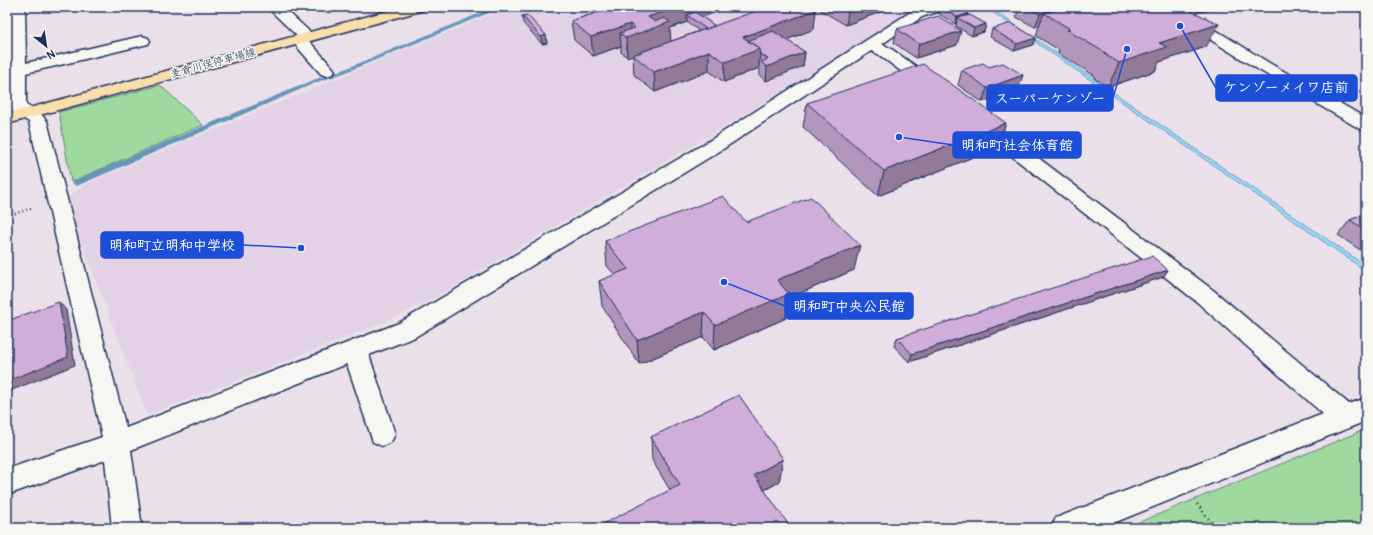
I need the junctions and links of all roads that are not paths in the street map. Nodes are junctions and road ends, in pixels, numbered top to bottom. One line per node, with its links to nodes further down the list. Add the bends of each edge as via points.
1 (18, 7): 9 (street)
2 (274, 7): 6 (street)
3 (416, 7): 6 (main road, 麦倉川俣停車場線)
4 (938, 7): 8 (street, via 917,14)
5 (1168, 7): 13 (street)
6 (303, 38): 10 (street); 11 (main road, 麦倉川俣停車場線)
7 (142, 41): 9 (street)
8 (871, 45): 14 (street, via 716,145 407,330); 15 (street, via 884,51 953,102)
9 (17, 70): 11 (street, via 17,106)
10 (327, 71)
11 (27, 114): 12 (main road, 麦倉川俣停車場線); 17 (street, via 38,121)
12 (7, 119)
13 (1366, 125)
14 (354, 351): 16 (street); 17 (street)
15 (1355, 413): 20 (street)
16 (382, 434)
17 (117, 444): 18 (street); 19 (street)
18 (7, 482)
19 (127, 528)
20 (1066, 528)

